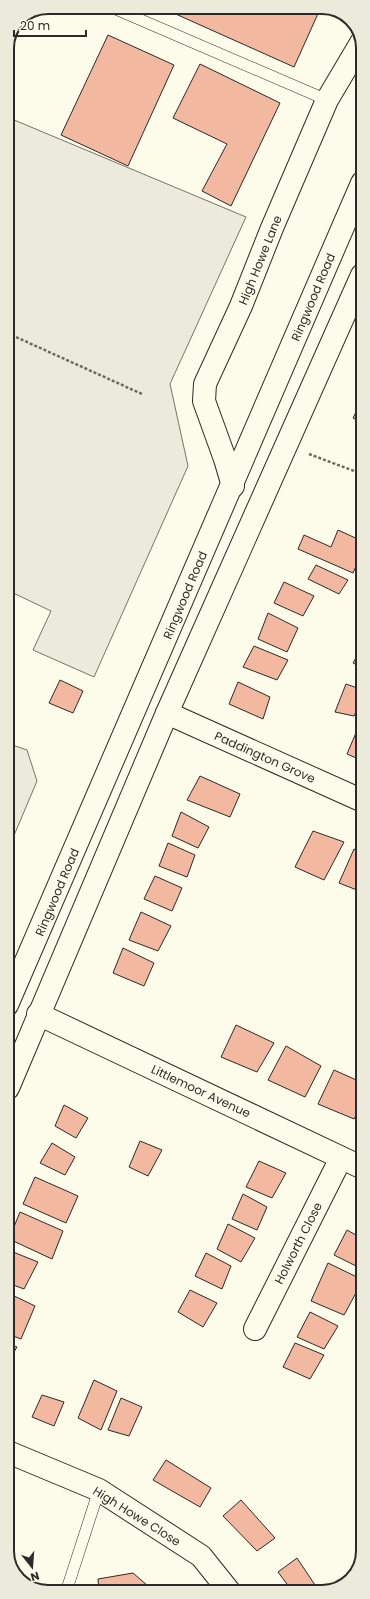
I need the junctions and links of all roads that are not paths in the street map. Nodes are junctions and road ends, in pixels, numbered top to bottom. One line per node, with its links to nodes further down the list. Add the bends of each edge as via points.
1 (126, 14): 3 (lane)
2 (356, 51): 3 (main road, High Howe Lane)
3 (327, 100): 6 (main road, High Howe Lane, via 241,306 205,384 204,401)
4 (356, 197): 6 (main road, Ringwood Road)
5 (356, 288): 7 (main road)
6 (233, 486): 9 (main road, Ringwood Road)
7 (167, 713): 8 (main road, Paddington Grove); 10 (main road)
8 (356, 798)
9 (14, 991)
10 (38, 1014): 11 (main road); 12 (main road, Littlemoor Avenue)
11 (14, 1073)
12 (341, 1158): 13 (main road, Littlemoor Avenue); 14 (main road, Holworth Close)
13 (356, 1165)
14 (255, 1329)
15 (14, 1455): 16 (main road, High Howe Close)
16 (99, 1490): 17 (lane); 18 (main road, High Howe Close, via 201,1556)
17 (68, 1585)
18 (224, 1585)

